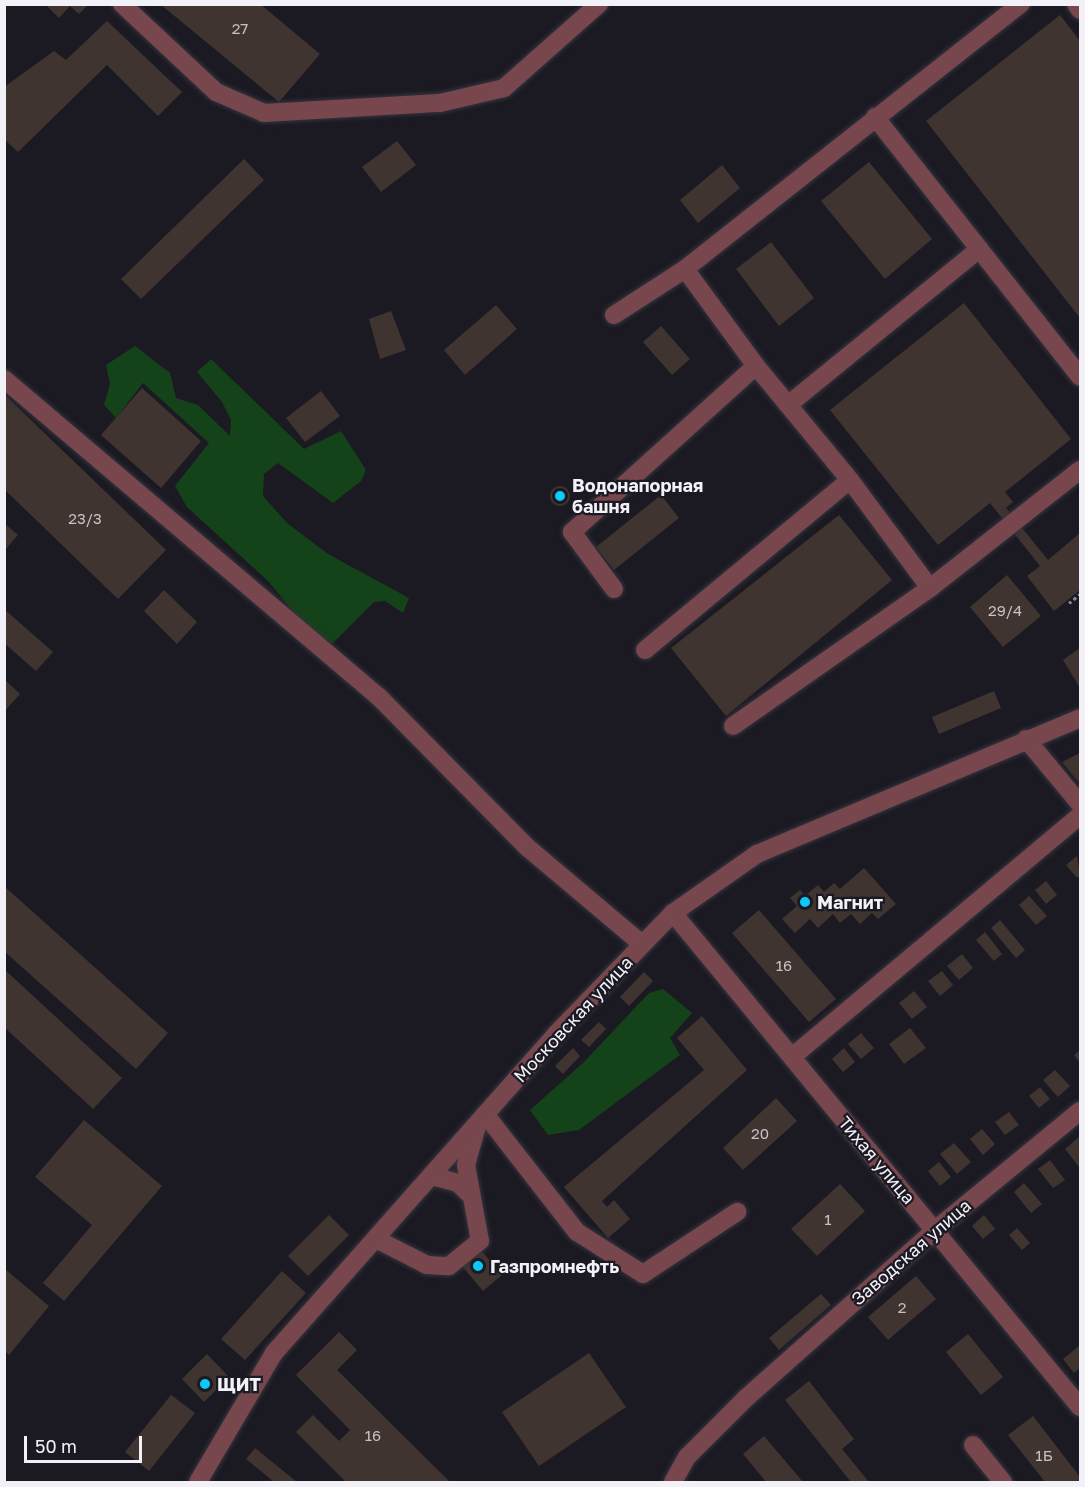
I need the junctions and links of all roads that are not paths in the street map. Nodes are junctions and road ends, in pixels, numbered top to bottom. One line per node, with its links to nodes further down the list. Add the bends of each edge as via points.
1 (122, 4): 2 (street, via 216,92 264,113 440,103 504,88)
2 (599, 4)
3 (1021, 4): 6 (street)
4 (1076, 4): 5 (street)
5 (1080, 10)
6 (875, 117): 7 (street); 8 (street)
7 (979, 249): 11 (street); 13 (street)
8 (685, 269): 9 (street); 10 (street)
9 (614, 315)
10 (756, 366): 13 (street); 17 (street, via 572,532)
11 (1080, 377)
12 (4, 379): 25 (street, via 380,697 528,848)
13 (788, 405): 15 (street)
14 (1080, 470): 16 (street)
15 (850, 480): 16 (street); 18 (street)
16 (930, 588): 20 (street)
17 (614, 589)
18 (645, 650)
19 (1080, 718): 21 (street, Московская улица)
20 (733, 726)
21 (1026, 739): 22 (street); 24 (street, Московская улица, via 757,854)
22 (1080, 804)
23 (1080, 815): 26 (street)
24 (673, 912): 25 (street, Московская улица); 26 (street, Тихая улица)
25 (642, 944): 28 (street, Московская улица)
26 (792, 1057): 32 (street, Тихая улица)
27 (1080, 1111): 32 (street, Заводская улица)
28 (482, 1119): 29 (street, Московская улица); 30 (street, via 466,1165); 31 (street, via 577,1232 644,1274)
29 (432, 1176): 30 (street, via 458,1183); 33 (street, Московская улица)
30 (468, 1193): 33 (street, via 480,1241 449,1266 428,1265)
31 (737, 1212)
32 (935, 1230): 34 (street, Тихая улица); 37 (street, Заводская улица, via 746,1398 687,1457)
33 (376, 1239): 36 (street, Московская улица, via 274,1353)
34 (1080, 1407)
35 (973, 1445): 38 (street)
36 (198, 1482)
37 (674, 1482)
38 (1003, 1482)

